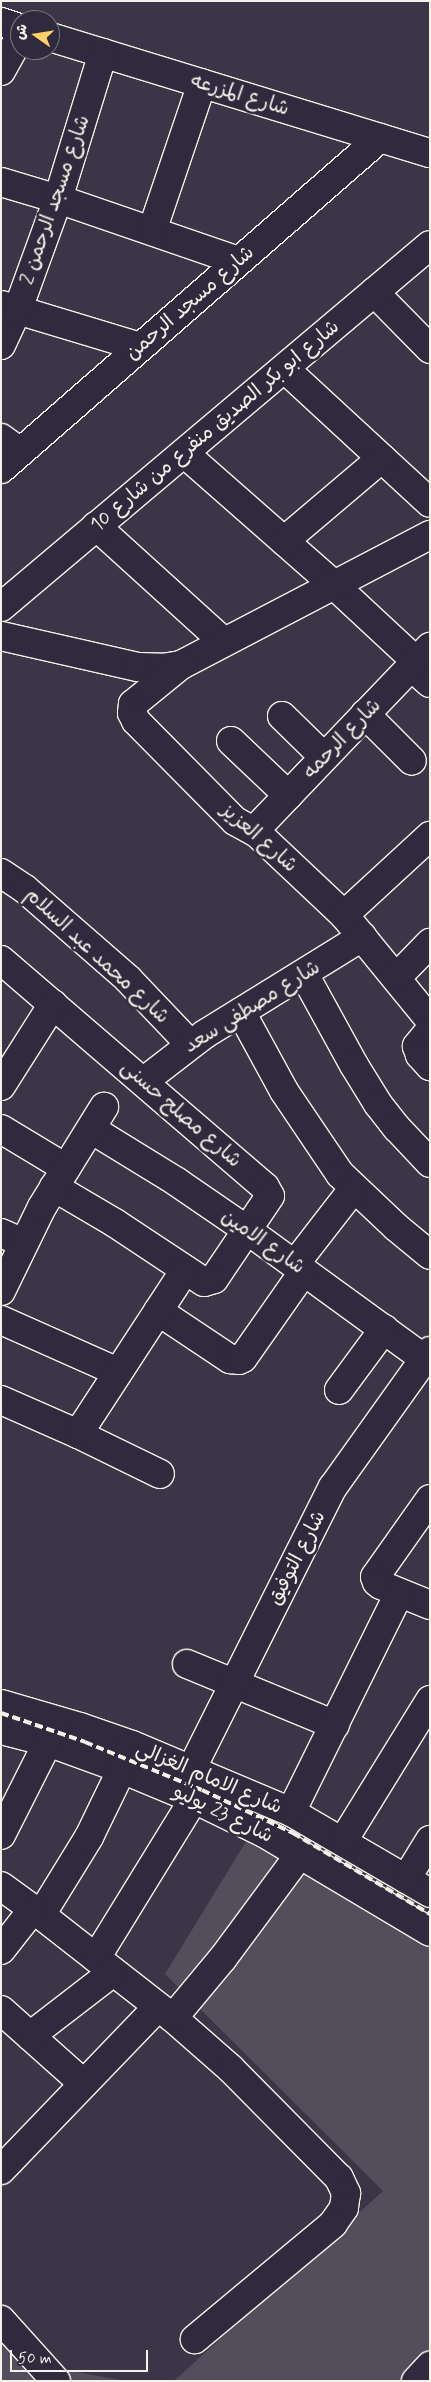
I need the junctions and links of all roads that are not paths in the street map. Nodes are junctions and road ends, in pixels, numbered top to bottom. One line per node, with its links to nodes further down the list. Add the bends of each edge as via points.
1 (60, 40): 2 (street, شارع المزرعه)
2 (103, 53): 5 (street, شارع المزرعه); 9 (street, شارع مسجد الرحمن 2)
3 (10, 55): 4 (street)
4 (1, 71)
5 (202, 84): 6 (street, شارع المزرعه); 10 (street)
6 (380, 138): 7 (street, شارع المزرعه); 12 (street, شارع مسجد الرحمن)
7 (430, 153)
8 (1, 182): 9 (street)
9 (58, 199): 10 (street); 14 (street, شارع مسجد الرحمن 2)
10 (152, 231): 12 (street)
11 (430, 245): 13 (street, شارع ابو بكر الصديق منفرع من شارع 10)
12 (238, 261): 16 (street, شارع مسجد الرحمن)
13 (374, 292): 17 (street); 18 (street, شارع ابو بكر الصديق منفرع من شارع 10)
14 (10, 307): 15 (street, شارع مسجد الرحمن 2); 16 (street)
15 (1, 344)
16 (140, 347): 19 (street, شارع مسجد الرحمن)
17 (430, 349)
18 (285, 369): 20 (street, شارع ابو بكر الصديق منفرع من شارع 10); 21 (street)
19 (7, 452)
20 (184, 453): 23 (street, شارع ابو بكر الصديق منفرع من شارع 10); 25 (street)
21 (382, 458): 22 (street); 25 (street)
22 (430, 503)
23 (96, 526): 27 (street, شارع ابو بكر الصديق منفرع من شارع 10); 29 (street)
24 (430, 535): 26 (street, شارع العزيز)
25 (284, 541): 26 (street)
26 (333, 584): 29 (street, شارع العزيز); 30 (street)
27 (1, 607)
28 (1, 636): 31 (street, via 138,667)
29 (223, 641): 31 (street, شارع العزيز)
30 (422, 664): 32 (street, شارع الرحمه)
31 (182, 665): 38 (street, شارع العزيز, via 133,704 132,713 136,721 235,821)
32 (365, 714): 35 (street, شارع الرحمه); 36 (street)
33 (282, 716): 35 (street)
34 (231, 741): 37 (street)
35 (324, 757): 37 (street, شارع الرحمه)
36 (412, 761)
37 (288, 795): 38 (street, شارع الرحمه)
38 (254, 831): 41 (street, شارع العزيز)
39 (429, 839): 41 (street)
40 (1, 873): 50 (street, شارع محمد عبد السلام, via 26,889 128,979)
41 (344, 915): 42 (street, شارع العزيز)
42 (362, 937): 45 (street, شارع مصطفى سعد); 46 (street, شارع العزيز)
43 (430, 943): 46 (street)
44 (1, 960): 47 (street, شارع مصلح حسنى)
45 (304, 974): 48 (street, شارع مصطفى سعد); 54 (street, via 378,1104)
46 (396, 978): 49 (street, شارع العزيز)
47 (53, 1004): 51 (street); 52 (street, شارع مصلح حسنى)
48 (241, 1012): 50 (street, شارع مصطفى سعد); 56 (street, via 284,1092 340,1174)
49 (430, 1020)
50 (190, 1044): 52 (street, شارع مصطفى سعد)
51 (4, 1075)
52 (144, 1081): 57 (street, شارع مصلح حسنى, via 268,1191 268,1200)
53 (1, 1129): 55 (street)
54 (430, 1163)
55 (60, 1177): 57 (street, شارع الامين, via 97,1118 177,1182); 58 (street); 61 (street, via 115,1223)
56 (354, 1188): 59 (street); 60 (street)
57 (247, 1230): 60 (street, شارع الامين); 61 (street, شارع مصلح حسنى, via 214,1279 209,1282)
58 (12, 1238): 62 (street)
59 (428, 1254)
60 (299, 1268): 63 (street, via 239,1360 230,1359); 65 (street, شارع الامين)
61 (193, 1275): 63 (street)
62 (1, 1290)
63 (158, 1311): 67 (street)
64 (1, 1320): 67 (street)
65 (384, 1329): 66 (street, شارع الامين); 68 (street)
66 (428, 1358): 76 (street, شارع التوفيق, via 333,1487)
67 (118, 1372): 70 (street)
68 (339, 1390)
69 (1, 1400): 70 (street)
70 (78, 1434): 71 (street)
71 (160, 1474)
72 (430, 1500): 73 (street, via 378,1570 375,1577)
73 (388, 1588): 74 (street); 79 (street)
74 (430, 1606)
75 (187, 1664): 76 (street)
76 (234, 1683): 79 (street); 83 (street, شارع التوفيق)
77 (430, 1700): 88 (street)
78 (1, 1704): 83 (street, شارع الامام الغزالى, via 80,1726)
79 (335, 1725): 85 (street)
80 (1, 1730): 81 (street, شارع 23 يوليو)
81 (48, 1742): 82 (street, شارع 23 يوليو); 86 (street)
82 (122, 1769): 84 (street, شارع 23 يوليو); 93 (street, via 88,1837)
83 (191, 1770): 85 (street, شارع الامام الغزالى)
84 (194, 1800): 89 (street, شارع 23 يوليو); 96 (street)
85 (291, 1812): 88 (street, شارع الامام الغزالى)
86 (1, 1835)
87 (430, 1840): 90 (street)
88 (343, 1841): 90 (street, شارع الامام الغزالى)
89 (300, 1854): 94 (street, شارع 23 يوليو); 98 (street, via 223,1958)
90 (406, 1879): 92 (street, شارع الامام الغزالى)
91 (1, 1886): 93 (street)
92 (430, 1894)
93 (37, 1912): 95 (street); 96 (street)
94 (430, 1932)
95 (1, 1950)
96 (104, 1965): 98 (street); 99 (street)
97 (1, 2010): 99 (street)
98 (165, 2013): 100 (street); 103 (street, via 230,2069 339,2178 346,2193 344,2208 333,2224)
99 (30, 2036): 100 (street)
100 (83, 2082): 101 (street)
101 (1, 2170)
102 (1, 2320): 105 (street)
103 (195, 2339)
104 (430, 2366): 106 (street)
105 (56, 2381)
106 (416, 2381)

